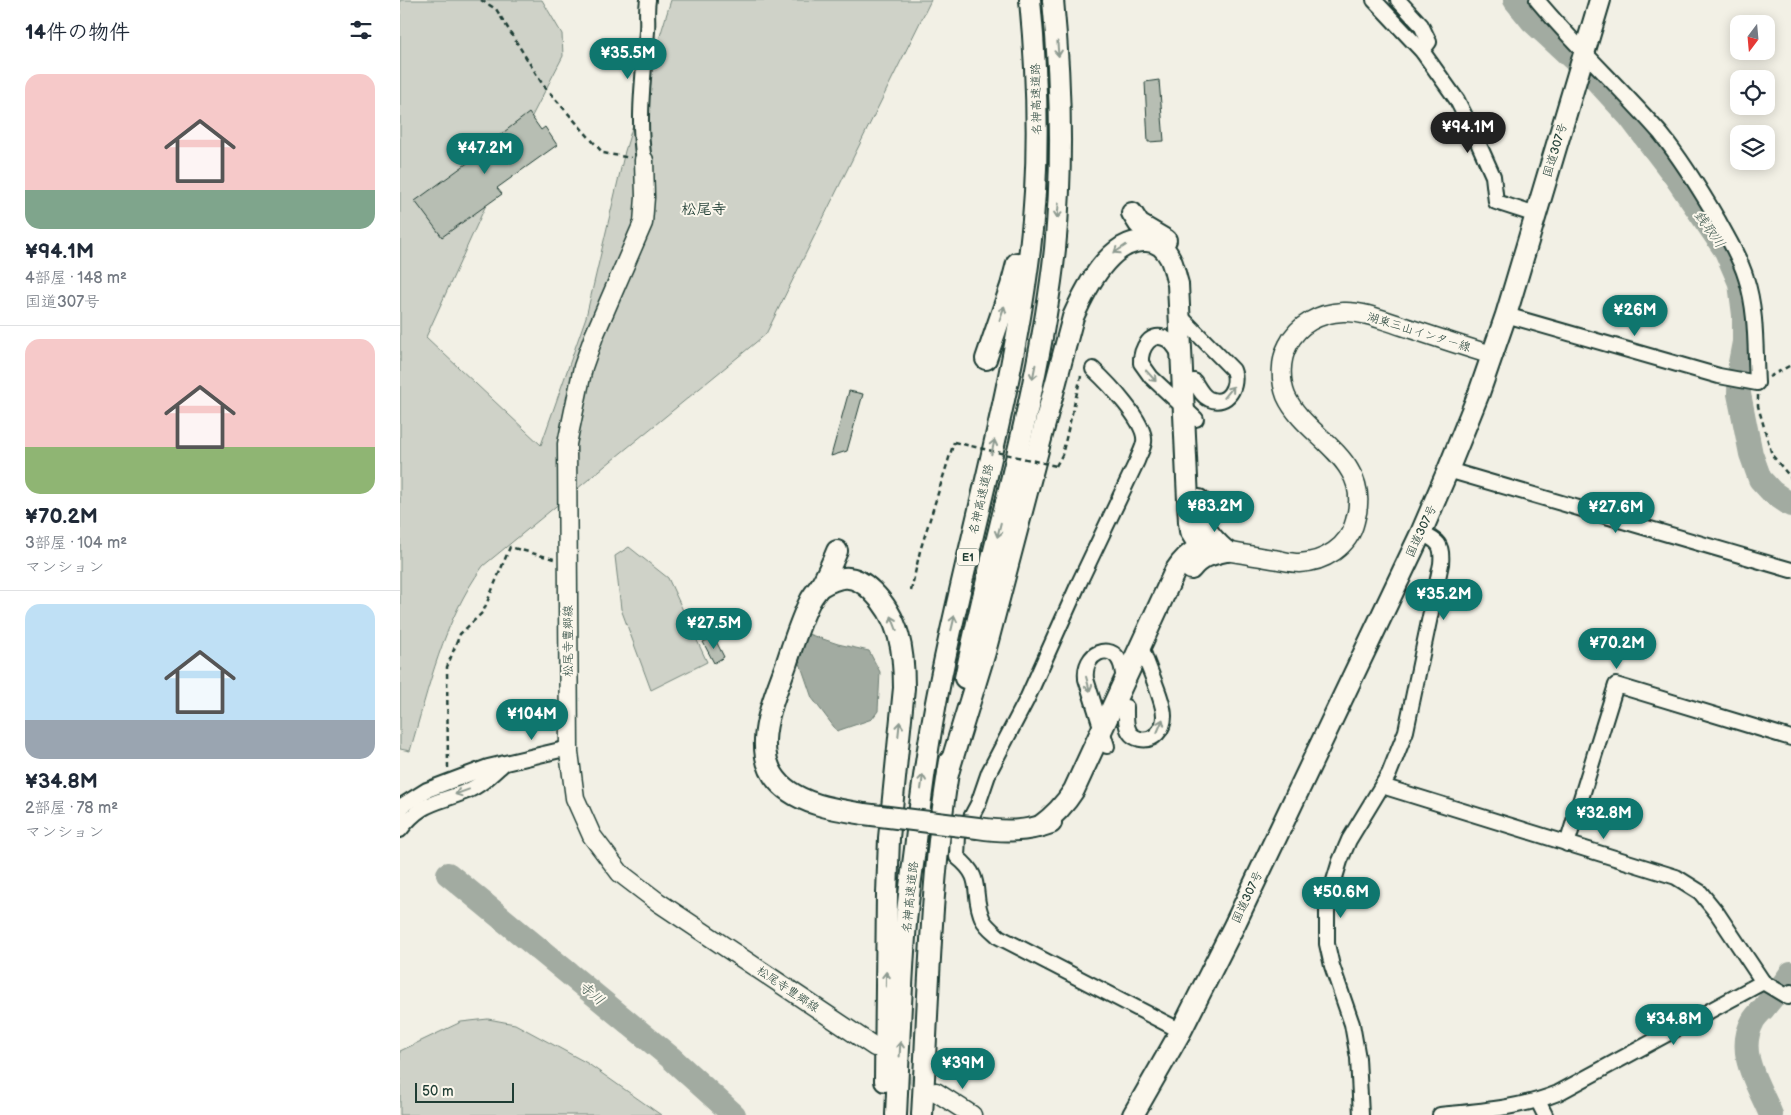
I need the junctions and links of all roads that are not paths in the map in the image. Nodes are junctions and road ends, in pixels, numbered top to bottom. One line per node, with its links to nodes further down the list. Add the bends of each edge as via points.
1 (648, 0): 10 (street, via 642,78)
2 (1030, 0): 11 (highway, 名神高速道路 / E1, via 1036,60)
3 (1053, 0): 36 (highway, 名神高速道路 / E1, one-way to 36, via 1061,132 1054,250 1023,432 973,638)
4 (1374, 0): 8 (street)
5 (1398, 0): 8 (street, via 1421,25 1429,42)
6 (1537, 0): 9 (street)
7 (1600, 0): 9 (highway, 国道307号)
8 (1422, 51): 13 (street, via 1457,100 1476,138 1493,176 1496,202)
9 (1583, 54): 13 (highway, 国道307号); 14 (street, via 1662,136 1705,197 1737,254 1747,279 1752,309 1757,383 1719,376)
10 (644, 160): 34 (main road, 松尾寺豊郷線, via 643,223 583,367 567,444)
11 (1035, 196): 18 (highway, one-way to 11, via 1011,286); 49 (highway, 名神高速道路 / E1, one-way to 11, via 906,921 924,766 1021,315)
12 (1132, 213): 15 (highway, via 1139,224 1169,242 1183,262 1190,285)
13 (1536, 215): 14 (highway, 国道307号)
14 (1506, 315): 16 (highway, 国道307号)
15 (1186, 322): 17 (highway); 20 (highway); 20 (street, one-way to 15, via 1204,396 1217,401 1233,391 1235,376 1233,370); 36 (highway, one-way to 36, via 1170,258 1158,244 1150,241 1140,240 1123,246 1111,256 1083,295 1074,317 985,652)
16 (1492, 355): 22 (highway, 国道307号); 26 (main road, 湖東三山インター線, via 1367,315 1344,312 1305,324 1292,336 1284,352 1283,385 1297,413 1340,456 1351,472 1358,489 1359,509 1354,525 1346,541 1331,555 1314,561 1297,563)
17 (1181, 357): 21 (highway); 21 (street, one-way to 21, via 1170,341 1156,338 1143,348 1141,364)
18 (986, 359)
19 (1094, 369): 43 (street, via 1129,409 1144,441 1027,699 989,772 978,804 958,835 957,857 975,878 984,922 999,937)
20 (1194, 381): 21 (highway)
21 (1190, 414): 24 (highway, via 1189,522 1190,531); 26 (highway, via 1201,521)
22 (1448, 470): 23 (highway, 国道307号); 27 (street)
23 (1421, 533): 37 (street, via 1436,541 1442,552 1441,564 1406,731); 43 (highway, 国道307号)
24 (1200, 547): 26 (main road, 湖東三山インター線); 29 (highway, via 1182,560 1175,571)
25 (836, 551): 28 (highway)
26 (1226, 551): 29 (highway, via 1195,563)
27 (1791, 570)
28 (820, 587): 32 (highway, bridge, via 804,614 765,732 764,749 768,764 778,781 794,794 814,804 864,814 1017,831 1039,827 1066,804); 48 (highway, one-way to 28, via 887,894 904,666 896,626 889,611 870,588 853,578 843,577)
29 (1144, 654): 30 (highway); 31 (highway); 31 (street, one-way to 29, via 1126,725 1130,733 1144,740 1158,734 1164,712)
30 (1124, 683): 32 (highway); 32 (street, one-way to 32, via 1117,657 1101,652 1088,662 1086,679)
31 (1126, 707): 32 (highway)
32 (1105, 738)
33 (1791, 738): 40 (street, via 1616,685)
34 (569, 748): 35 (street); 44 (main road, 松尾寺豊郷線, via 575,798 592,836 620,873 658,902)
35 (502, 765): 38 (street, via 488,767 427,790 403,804); 39 (street, one-way to 39, via 468,791 426,805)
36 (948, 773): 50 (highway, 名神高速道路 / E1, via 934,916)
37 (1382, 786): 40 (street); 53 (street, via 1349,840 1327,912 1327,944 1352,1024 1358,1058)
38 (400, 811)
39 (400, 830)
40 (1567, 844): 41 (street, via 1676,877 1700,892)
41 (1763, 982): 42 (street); 46 (street)
42 (1790, 997)
43 (1181, 1031): 52 (highway, 国道307号)
44 (875, 1047)
45 (936, 1092): 51 (main road)
46 (1538, 1101): 47 (street); 55 (street)
47 (1473, 1113): 54 (street)
48 (887, 1115)
49 (896, 1115)
50 (922, 1115)
51 (972, 1115)
52 (1133, 1115)
53 (1361, 1115)
54 (1440, 1115)
55 (1545, 1115)

